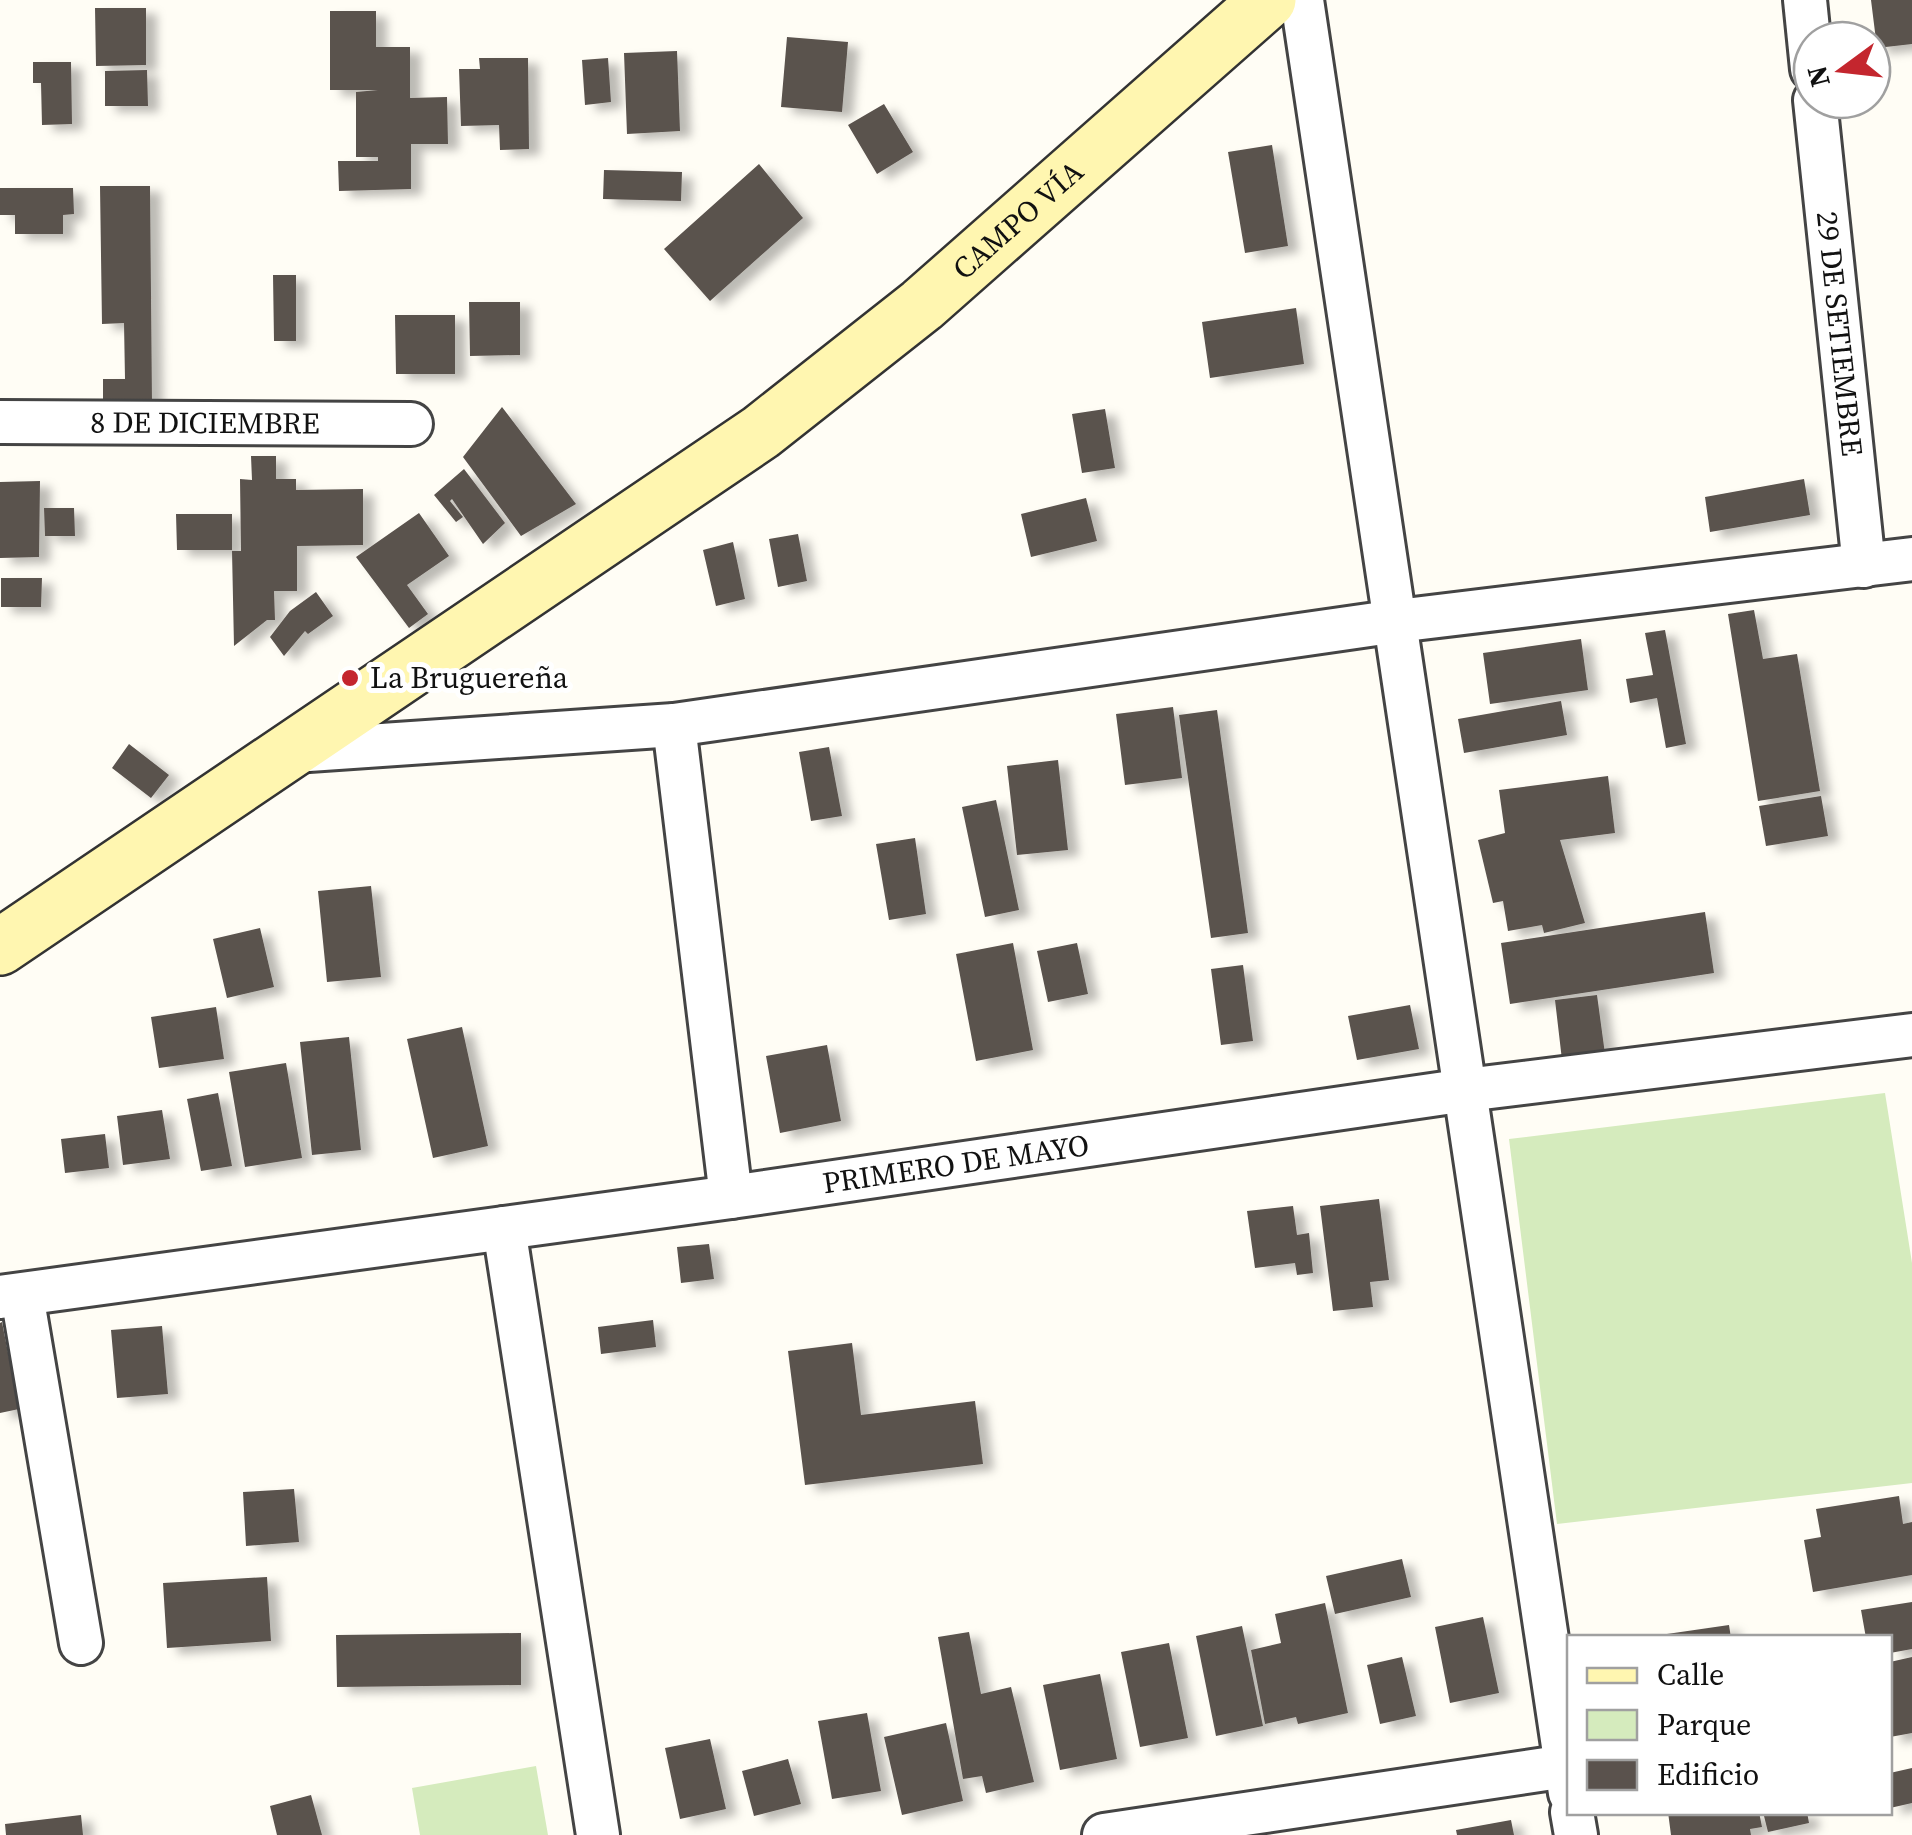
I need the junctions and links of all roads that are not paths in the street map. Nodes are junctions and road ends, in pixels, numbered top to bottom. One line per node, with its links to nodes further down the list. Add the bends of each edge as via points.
1 (1268, 0): 10 (street, CAMPO VÍA, via 922,305 761,432)
2 (1302, 0): 8 (street)
3 (1817, 120): 7 (street, 29 DE SETIEMBRE)
4 (0, 422): 5 (street, 8 DE DICIEMBRE)
5 (411, 424)
6 (1912, 559): 7 (street)
7 (1864, 566): 8 (street)
8 (1397, 622): 9 (street); 13 (street)
9 (674, 725): 10 (street); 14 (street)
10 (294, 750): 11 (street, CAMPO VÍA)
11 (14, 927)
12 (1912, 1036): 13 (street, PRIMERO DE MAYO)
13 (1466, 1090): 14 (street, PRIMERO DE MAYO); 18 (street)
14 (731, 1196): 15 (street, PRIMERO DE MAYO)
15 (504, 1228): 16 (street, PRIMERO DE MAYO); 20 (street)
16 (11, 1296): 17 (street)
17 (81, 1643)
18 (1567, 1773)
19 (1567, 1780): 21 (street)
20 (598, 1835)
21 (1104, 1835)

